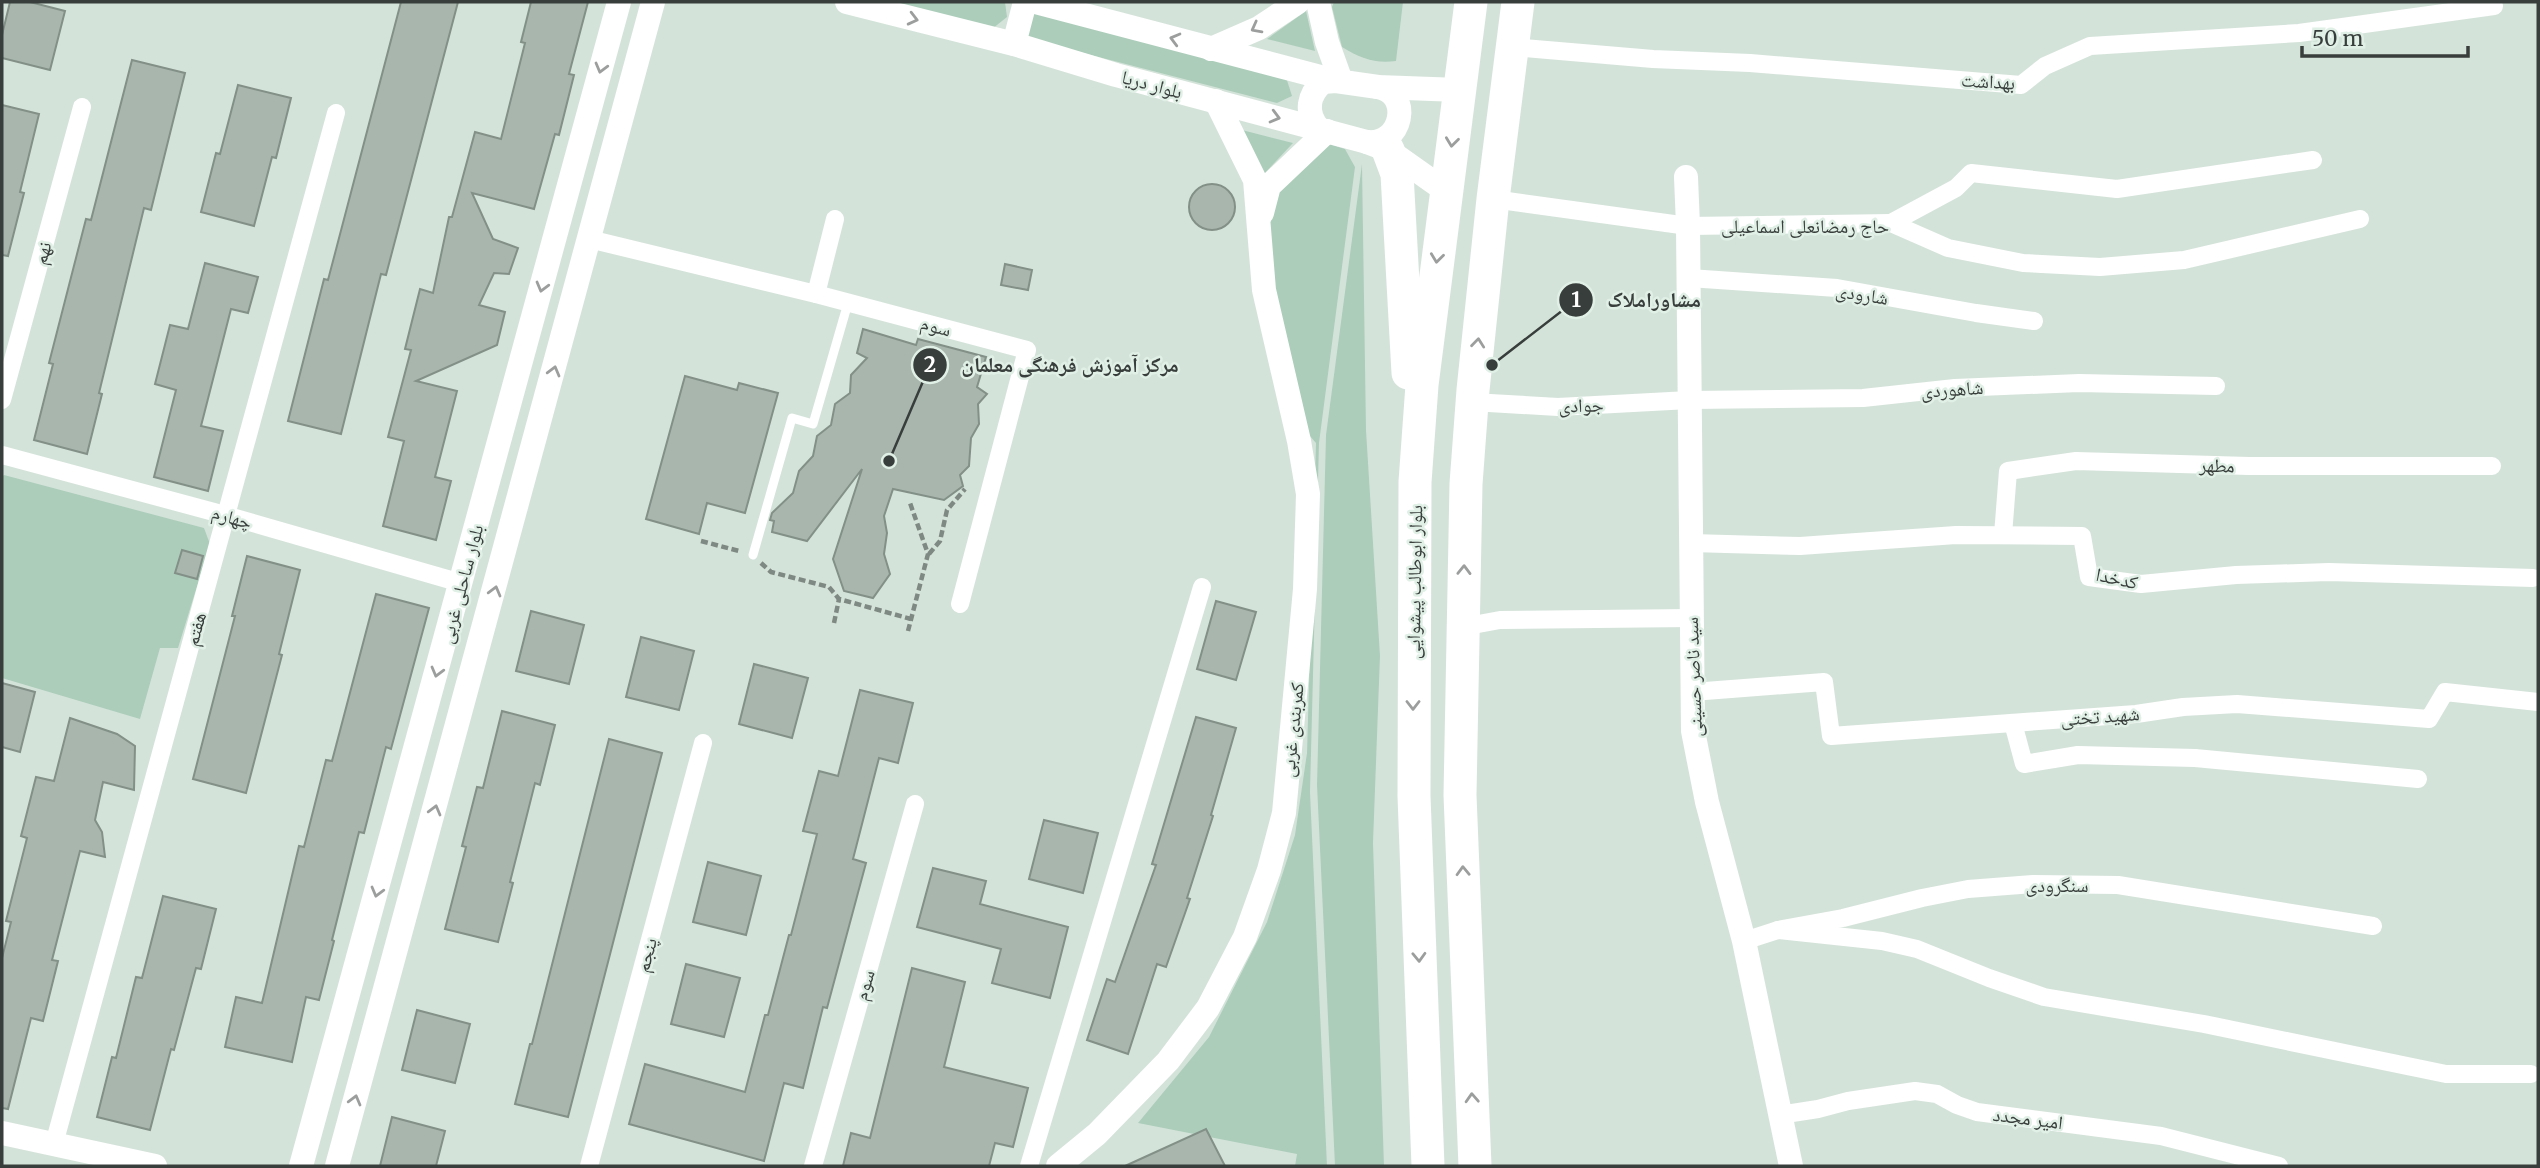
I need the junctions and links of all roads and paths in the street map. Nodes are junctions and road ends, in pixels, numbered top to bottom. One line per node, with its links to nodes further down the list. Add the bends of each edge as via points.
1 (619, 2): 31 (street, بلوار ساحلی غربی, one-way to 31)
2 (653, 2): 32 (street, بلوار ساحلی غربی)
3 (847, 2): 11 (street, بلوار دریا, one-way to 11)
4 (1025, 2): 11 (street)
5 (1035, 2): 13 (street, one-way to 5)
6 (1298, 2): 13 (street, one-way to 13, via 1259,28)
7 (1318, 2): 14 (street)
8 (1471, 2): 16 (highway, بلوار ابوطالب پیشوایی)
9 (1518, 2): 12 (highway)
10 (2494, 6): 12 (street, بهداشت, via 2299,33 2090,46 2045,66 2021,85)
11 (1014, 44): 17 (street, بلوار دریا)
12 (1513, 47): 25 (highway)
13 (1211, 48): 14 (street)
14 (1339, 81): 15 (street); 20 (street, via 1323,82 1312,94 1310,113)
15 (1378, 87): 16 (street); 21 (street, via 1394,96 1400,115 1397,125)
16 (1459, 90): 24 (highway, بلوار ابوطالب پیشوایی, one-way to 24)
17 (1216, 101): 20 (street, بلوار دریا, one-way to 20); 28 (street, کمربندی غربی, via 1255,180)
18 (82, 107): 38 (street, نهم)
19 (336, 113): 46 (street, هفتم)
20 (1322, 130): 21 (street, بلوار دریا); 28 (street, via 1269,186)
21 (1377, 146): 24 (street, بلوار دریا); 44 (highway, via 1397,174)
22 (2313, 160): 29 (street, via 2117,189 1971,173 1956,188)
23 (1686, 177): 30 (street, سید ناصر حسینی)
24 (1446, 191): 44 (highway, بلوار ابوطالب پیشوایی, one-way to 44, via 1422,385)
25 (1493, 199): 30 (street, حاج رمضانعلی اسماعیلی); 40 (highway, one-way to 25)
26 (835, 219): 34 (street)
27 (2360, 219): 29 (street, حاج رمضانعلی اسماعیلی, via 2184,260 2100,267 2023,263 1948,248)
28 (1259, 223): 81 (street, کمربندی غربی, via 1264,290 1308,494 1304,602 1284,813 1245,937 1208,1008 1168,1061 1097,1134)
29 (1891, 223): 30 (street, حاج رمضانعلی اسماعیلی)
30 (1688, 226): 33 (street, سید ناصر حسینی)
31 (558, 230): 32 (street); 53 (street, بلوار ساحلی غربی, one-way to 53)
32 (589, 239): 34 (street, سوم); 77 (street, بلوار ساحلی غربی, one-way to 32)
33 (1689, 278): 36 (street, شارودی, via 1837,288); 39 (street, سید ناصر حسینی)
34 (816, 294): 35 (street, سوم)
35 (848, 303): 51 (lane, via 813,424 792,418); 56 (street, سوم, via 1027,350)
36 (2034, 321)
37 (2216, 386): 39 (street, شاهوردی, via 2079,383 1955,388 1863,398)
38 (2, 400)
39 (1689, 400): 40 (street, جوادی, via 1558,407); 49 (street, سید ناصر حسینی)
40 (1472, 402): 60 (highway, one-way to 40)
41 (2, 455): 46 (street, چهارم)
42 (2492, 466): 47 (street, مطهر, via 2076,461 2008,471)
43 (965, 489): 50 (path, via 947,510 940,541)
44 (1415, 494): 82 (highway, بلوار ابوطالب پیشوایی, one-way to 82, via 1414,796)
45 (910, 503): 50 (path)
46 (225, 515): 53 (street, چهارم); 74 (street, هفتم)
47 (2003, 536): 49 (street, کدخدا, via 1800,546); 52 (street, کدخدا, via 2082,536 2089,577 2141,584 2329,572)
48 (701, 541): 51 (path)
49 (1690, 543): 57 (street, سید ناصر حسینی)
50 (928, 554): 58 (path)
51 (753, 555): 55 (path, via 771,572 829,587)
52 (2532, 578)
53 (461, 583): 76 (street, بلوار ساحلی غربی, one-way to 76)
54 (1202, 587): 80 (street)
55 (839, 599): 58 (path); 59 (path)
56 (960, 604)
57 (1691, 618): 60 (street, via 1500,620); 62 (street, سید ناصر حسینی)
58 (911, 619): 61 (path)
59 (834, 623)
60 (1462, 627): 83 (highway, one-way to 60, via 1460,795)
61 (908, 631)
62 (1692, 692): 64 (street, شهید تختی, via 1824,682 1831,736); 70 (street, سید ناصر حسینی, via 1693,731 1707,802)
63 (2538, 702): 64 (street, شهید تختی, via 2445,692 2428,719 2237,704)
64 (2013, 723): 66 (street, via 2024,764 2078,755 2196,758)
65 (703, 743): 78 (street, پنجم)
66 (2418, 779)
67 (915, 804): 79 (street, سوم)
68 (2373, 926): 69 (street, سنگرودی, via 2118,885 2033,884 1968,889)
69 (1778, 930): 70 (street, سنگرودی); 71 (street, via 1882,941 1917,949 2044,997 2204,1024 2446,1074)
70 (1744, 941): 72 (street, سید ناصر حسینی)
71 (2531, 1074)
72 (1779, 1115): 84 (street, سید ناصر حسینی); 85 (street, امیر مجدد, via 1916,1091 1937,1094 1977,1112 2161,1136)
73 (2, 1133): 74 (street)
74 (54, 1144): 75 (street)
75 (155, 1166)
76 (301, 1166)
77 (337, 1166)
78 (589, 1166)
79 (813, 1166)
80 (1029, 1166)
81 (1058, 1166)
82 (1428, 1166)
83 (1475, 1166)
84 (1791, 1166)
85 (2279, 1166)

